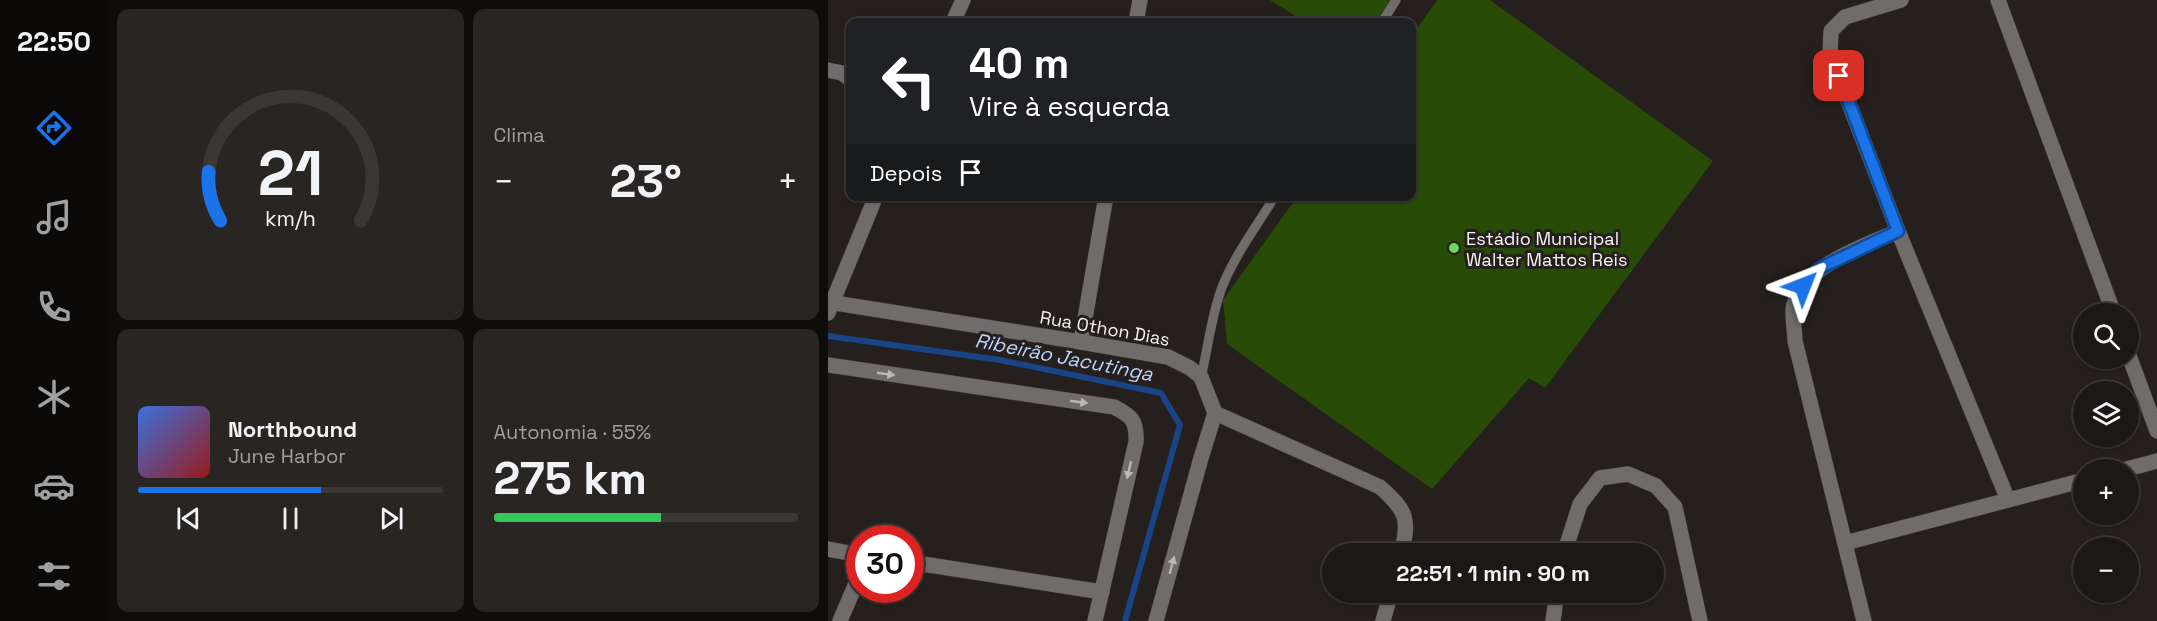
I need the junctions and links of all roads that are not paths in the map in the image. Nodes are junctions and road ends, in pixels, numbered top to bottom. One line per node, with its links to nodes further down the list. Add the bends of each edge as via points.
1 (963, 0): 6 (street)
2 (1140, 0): 7 (street)
3 (1396, 0): 8 (lane)
4 (1901, 0): 14 (street, via 1845,17 1831,31 1830,54)
5 (1998, 0): 15 (street)
6 (955, 18)
7 (1137, 18)
8 (1385, 18)
9 (828, 70): 10 (street)
10 (846, 76)
11 (874, 201): 16 (street)
12 (1105, 201): 17 (street)
13 (1272, 201): 20 (lane, via 1222,288)
14 (1898, 231): 26 (street); 29 (street, via 1820,268 1793,304 1796,341)
15 (2110, 303)
16 (829, 306): 17 (street, Rua Othon Dias)
17 (1081, 342): 20 (street, Rua Othon Dias, via 1168,357)
18 (828, 365): 33 (street, one-way to 33, via 1114,407 1129,414 1136,427 1136,442)
19 (2134, 369): 22 (street)
20 (1201, 377): 21 (street)
21 (1215, 413): 27 (street, via 1380,487 1397,503 1406,519); 39 (street, one-way to 21)
22 (2157, 430)
23 (2157, 461): 24 (street)
24 (2139, 466)
25 (2073, 483): 26 (street)
26 (2008, 500): 29 (street)
27 (1404, 543)
28 (1568, 543): 42 (street, via 1580,504 1600,478 1628,474 1656,486 1676,507)
29 (1845, 543): 43 (street)
30 (828, 549): 31 (street)
31 (846, 552)
32 (924, 564): 33 (street)
33 (1102, 592): 38 (street)
34 (848, 603): 37 (street)
35 (1387, 603): 40 (street)
36 (1555, 603): 41 (street)
37 (840, 621)
38 (1095, 621)
39 (1156, 621)
40 (1383, 621)
41 (1553, 621)
42 (1700, 621)
43 (1864, 621)

